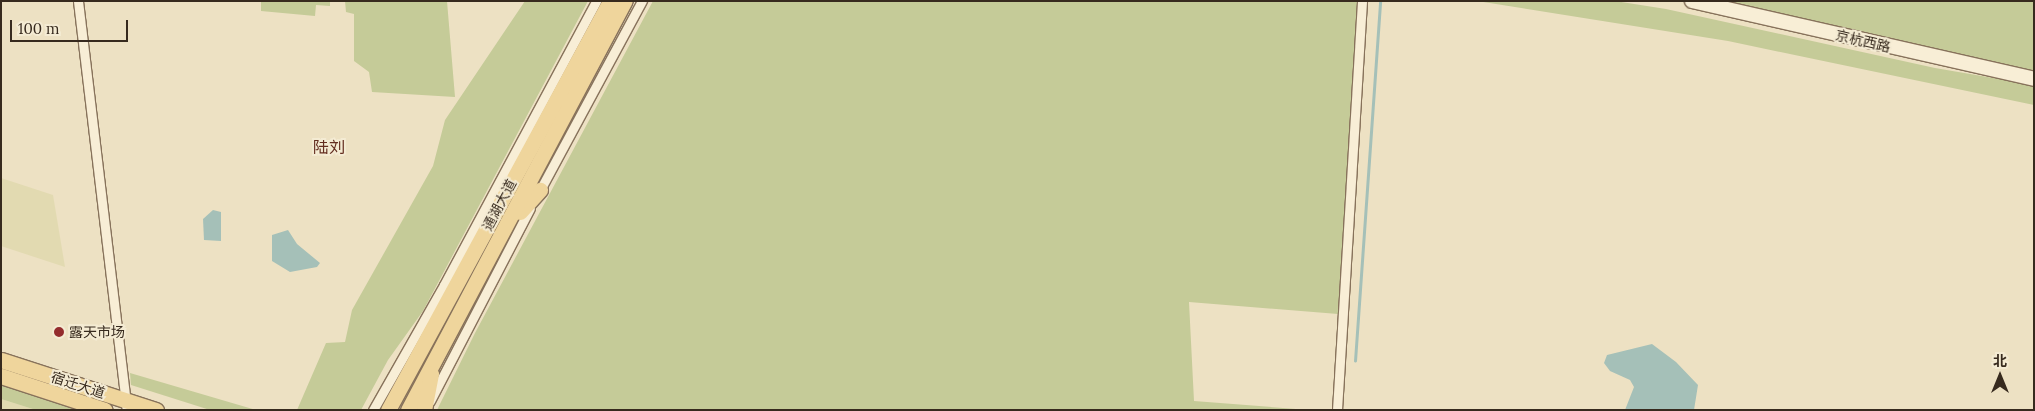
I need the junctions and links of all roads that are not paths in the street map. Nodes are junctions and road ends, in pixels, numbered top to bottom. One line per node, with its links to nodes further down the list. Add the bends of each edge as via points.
1 (78, 1): 16 (street)
2 (596, 1): 12 (street)
3 (610, 1): 11 (main road, 通湖大道)
4 (625, 1): 10 (main road, 通湖大道)
5 (642, 1): 9 (street)
6 (1362, 1): 23 (street)
7 (1692, 1): 8 (main road, 京杭西路)
8 (2034, 80)
9 (540, 190): 10 (main road); 22 (street)
10 (505, 227): 14 (main road, 通湖大道)
11 (466, 266): 12 (main road); 20 (main road, 通湖大道)
12 (434, 303): 19 (street)
13 (1, 360): 16 (main road, 宿迁大道)
14 (433, 363): 21 (main road, 通湖大道); 22 (main road)
15 (1, 376): 17 (main road, 宿迁大道)
16 (126, 405): 18 (main road, 宿迁大道)
17 (105, 410)
18 (156, 410)
19 (373, 410)
20 (388, 410)
21 (408, 410)
22 (425, 410)
23 (1337, 410)

